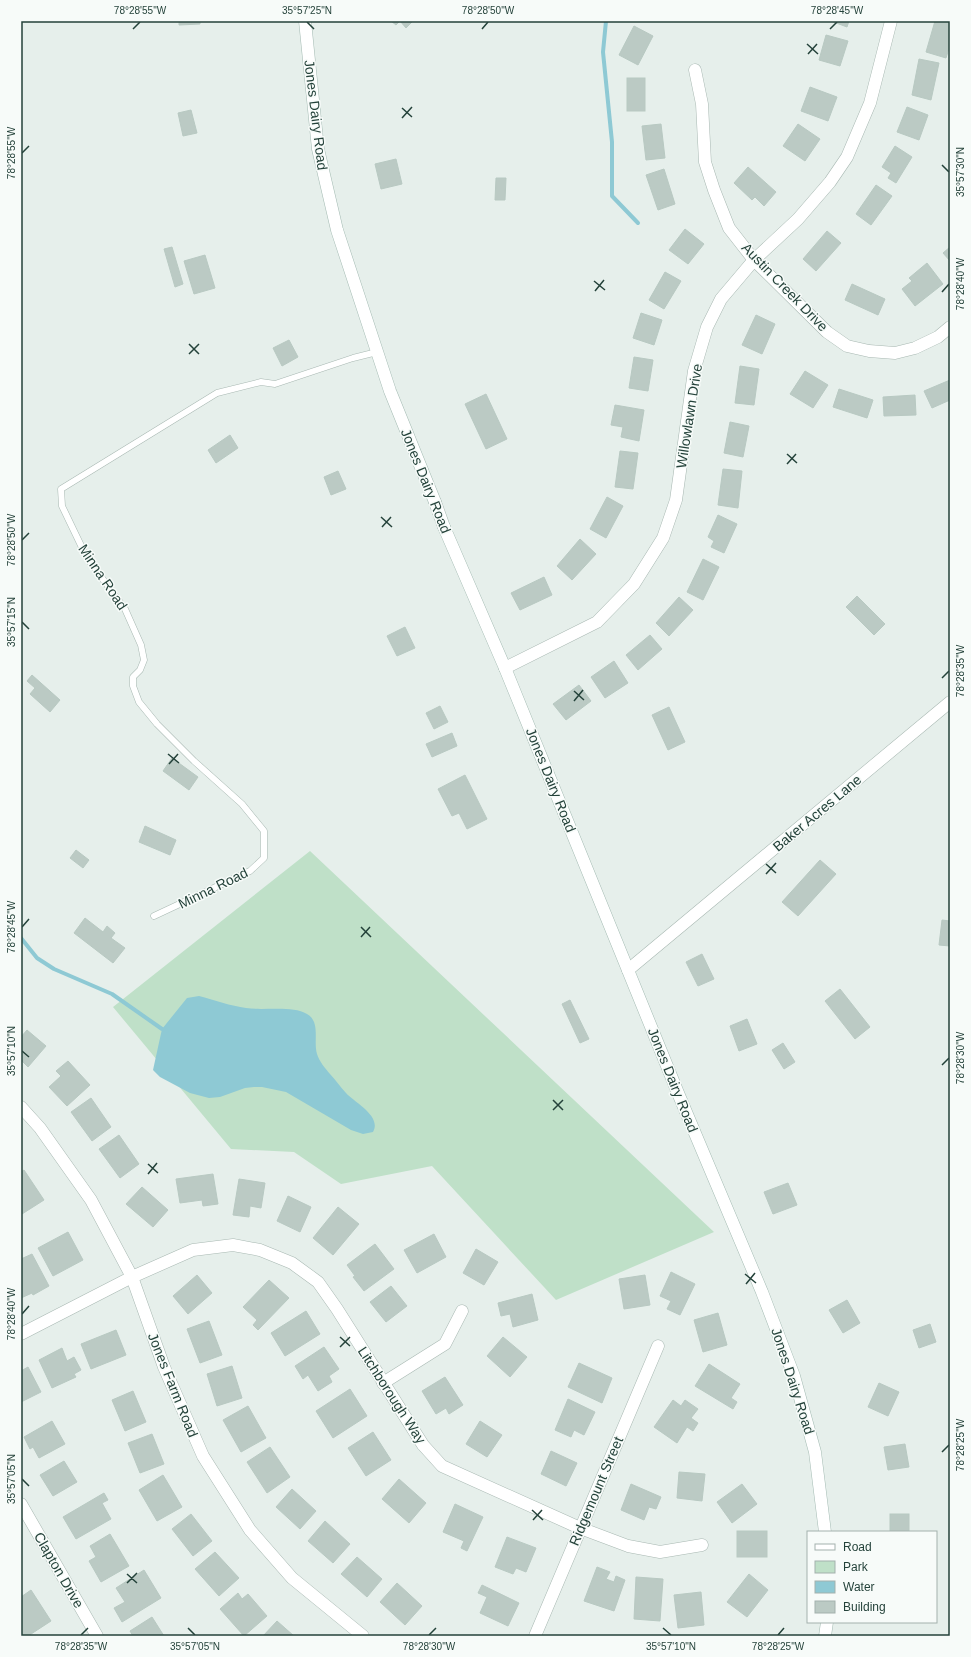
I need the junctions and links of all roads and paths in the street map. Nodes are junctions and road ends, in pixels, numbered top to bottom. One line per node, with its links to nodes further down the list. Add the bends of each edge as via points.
1 (305, 21): 6 (street, Jones Dairy Road, via 318,149 337,230)
2 (891, 21): 4 (street, Willowlawn Drive, via 870,103 847,157 830,182 798,218)
3 (695, 70): 4 (street, Austin Creek Drive, via 702,104 705,162 729,228)
4 (754, 260): 5 (street, Austin Creek Drive, via 827,332 847,346 896,353 915,348 938,337); 7 (street, Willowlawn Drive, via 721,299 707,327 694,371 676,500 663,538 634,584 597,622)
5 (950, 327)
6 (377, 352): 7 (street, Jones Dairy Road, via 444,527); 9 (lane, Minna Road, via 275,384 261,382 217,393 61,489 62,506 86,558 125,609 141,645 144,660 140,670 133,677 133,686 139,702 194,761 242,804 264,831 264,858 250,871)
7 (506, 668): 10 (street, Jones Dairy Road)
8 (950, 702): 10 (street, Baker Acres Lane)
9 (154, 916)
10 (628, 970): 19 (street, Jones Dairy Road, via 762,1292 794,1376 815,1452)
11 (21, 1107): 12 (street, Jones Farm Road, via 40,1128 91,1200)
12 (132, 1277): 14 (street, Litchborough Way); 16 (street, Litchborough Way, via 193,1250 233,1245 260,1250 292,1263 318,1282); 23 (street, Jones Farm Road, via 164,1367 202,1456 250,1530 287,1572)
13 (462, 1311): 16 (street, via 445,1344)
14 (21, 1334)
15 (658, 1346): 18 (street, Ridgemount Street)
16 (383, 1383): 18 (street, Litchborough Way, via 423,1445 442,1466)
17 (21, 1504): 22 (street, Clapton Drive)
18 (580, 1528): 20 (street, Litchborough Way, via 628,1546 660,1552); 24 (street, Ridgemount Street)
19 (825, 1531)
20 (702, 1545)
21 (827, 1623): 25 (street)
22 (97, 1636)
23 (363, 1636)
24 (535, 1636)
25 (825, 1636)

